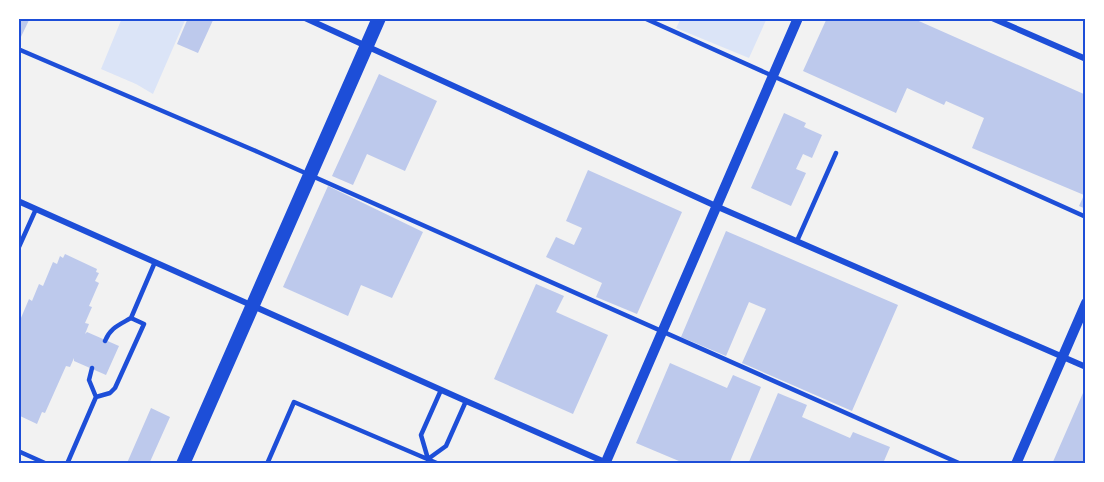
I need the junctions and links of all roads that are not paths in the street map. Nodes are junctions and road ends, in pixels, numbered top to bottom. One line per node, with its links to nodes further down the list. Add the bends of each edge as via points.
1 (304, 18): 6 (street)
2 (379, 18): 6 (highway)
3 (644, 18): 9 (lane)
4 (798, 18): 9 (street)
5 (992, 18): 8 (street)
6 (366, 46): 11 (highway); 13 (street)
7 (18, 49): 11 (lane)
8 (1086, 59)
9 (773, 76): 13 (street); 15 (lane)
10 (837, 153): 16 (lane)
11 (309, 176): 20 (highway); 22 (lane)
12 (18, 201): 14 (street)
13 (718, 207): 16 (street); 22 (street)
14 (36, 209): 17 (lane); 18 (street)
15 (1086, 217)
16 (797, 241): 24 (street)
17 (18, 249)
18 (155, 262): 20 (street); 21 (lane)
19 (1086, 303): 24 (street)
20 (252, 305): 27 (street); 35 (highway)
21 (131, 318): 23 (lane, via 114,327); 28 (lane, via 144,324 115,388)
22 (662, 333): 32 (street); 38 (lane)
23 (105, 340)
24 (1062, 356): 25 (street); 39 (street)
25 (1086, 367)
26 (92, 368): 28 (lane, via 89,381)
27 (441, 390): 29 (street); 31 (lane, via 421,435)
28 (96, 397): 34 (lane)
29 (466, 402): 31 (lane, via 446,446); 32 (street)
30 (18, 451): 33 (lane)
31 (428, 459): 36 (lane, via 294,402); 37 (lane)
32 (607, 463)
33 (47, 464)
34 (67, 464)
35 (183, 464)
36 (267, 464)
37 (439, 464)
38 (961, 464)
39 (1016, 464)

